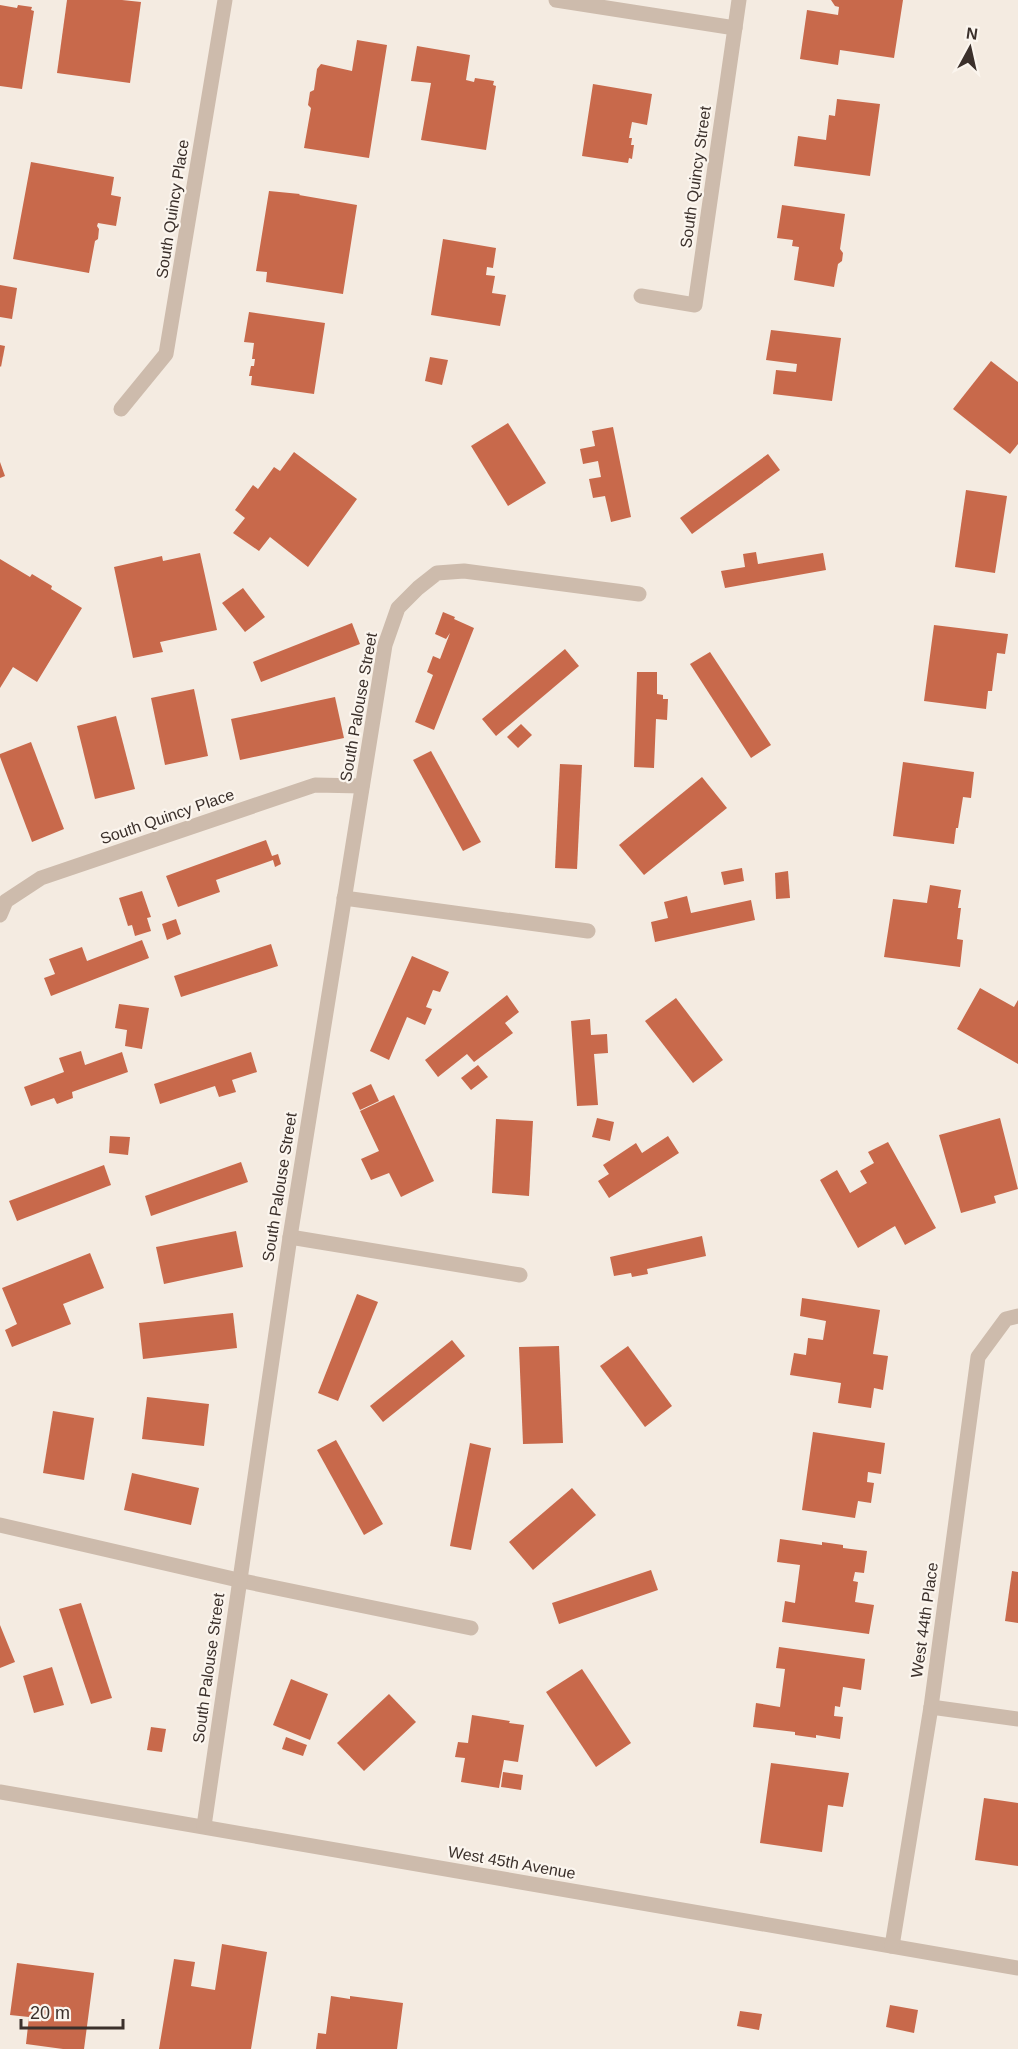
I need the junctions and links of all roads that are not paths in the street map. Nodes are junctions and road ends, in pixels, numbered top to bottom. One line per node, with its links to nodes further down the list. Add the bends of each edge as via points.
1 (225, 0): 6 (street, South Quincy Place, via 166,354)
2 (556, 0): 4 (street)
3 (739, 0): 4 (street, South Quincy Street)
4 (735, 28): 5 (street, South Quincy Street, via 695,305)
5 (641, 296)
6 (122, 409)
7 (639, 594): 8 (street, South Palouse Street, via 464,572 436,573 398,608 385,645)
8 (362, 786): 9 (street, South Palouse Street); 10 (street, South Quincy Place, via 315,784 41,878 6,901)
9 (344, 898): 11 (street); 12 (street, South Palouse Street)
10 (0, 915)
11 (588, 931)
12 (290, 1237): 13 (street); 16 (street, South Palouse Street)
13 (520, 1275)
14 (1018, 1316): 18 (street, West 44th Place, via 1006,1319 978,1357)
15 (0, 1525): 16 (street)
16 (238, 1580): 17 (street); 21 (street, South Palouse Street)
17 (471, 1628)
18 (931, 1707): 19 (street); 22 (street, West 44th Place)
19 (1018, 1719)
20 (0, 1792): 21 (street, West 45th Avenue)
21 (204, 1826): 22 (street, West 45th Avenue)
22 (892, 1946): 23 (street, West 45th Avenue)
23 (1018, 1968)

